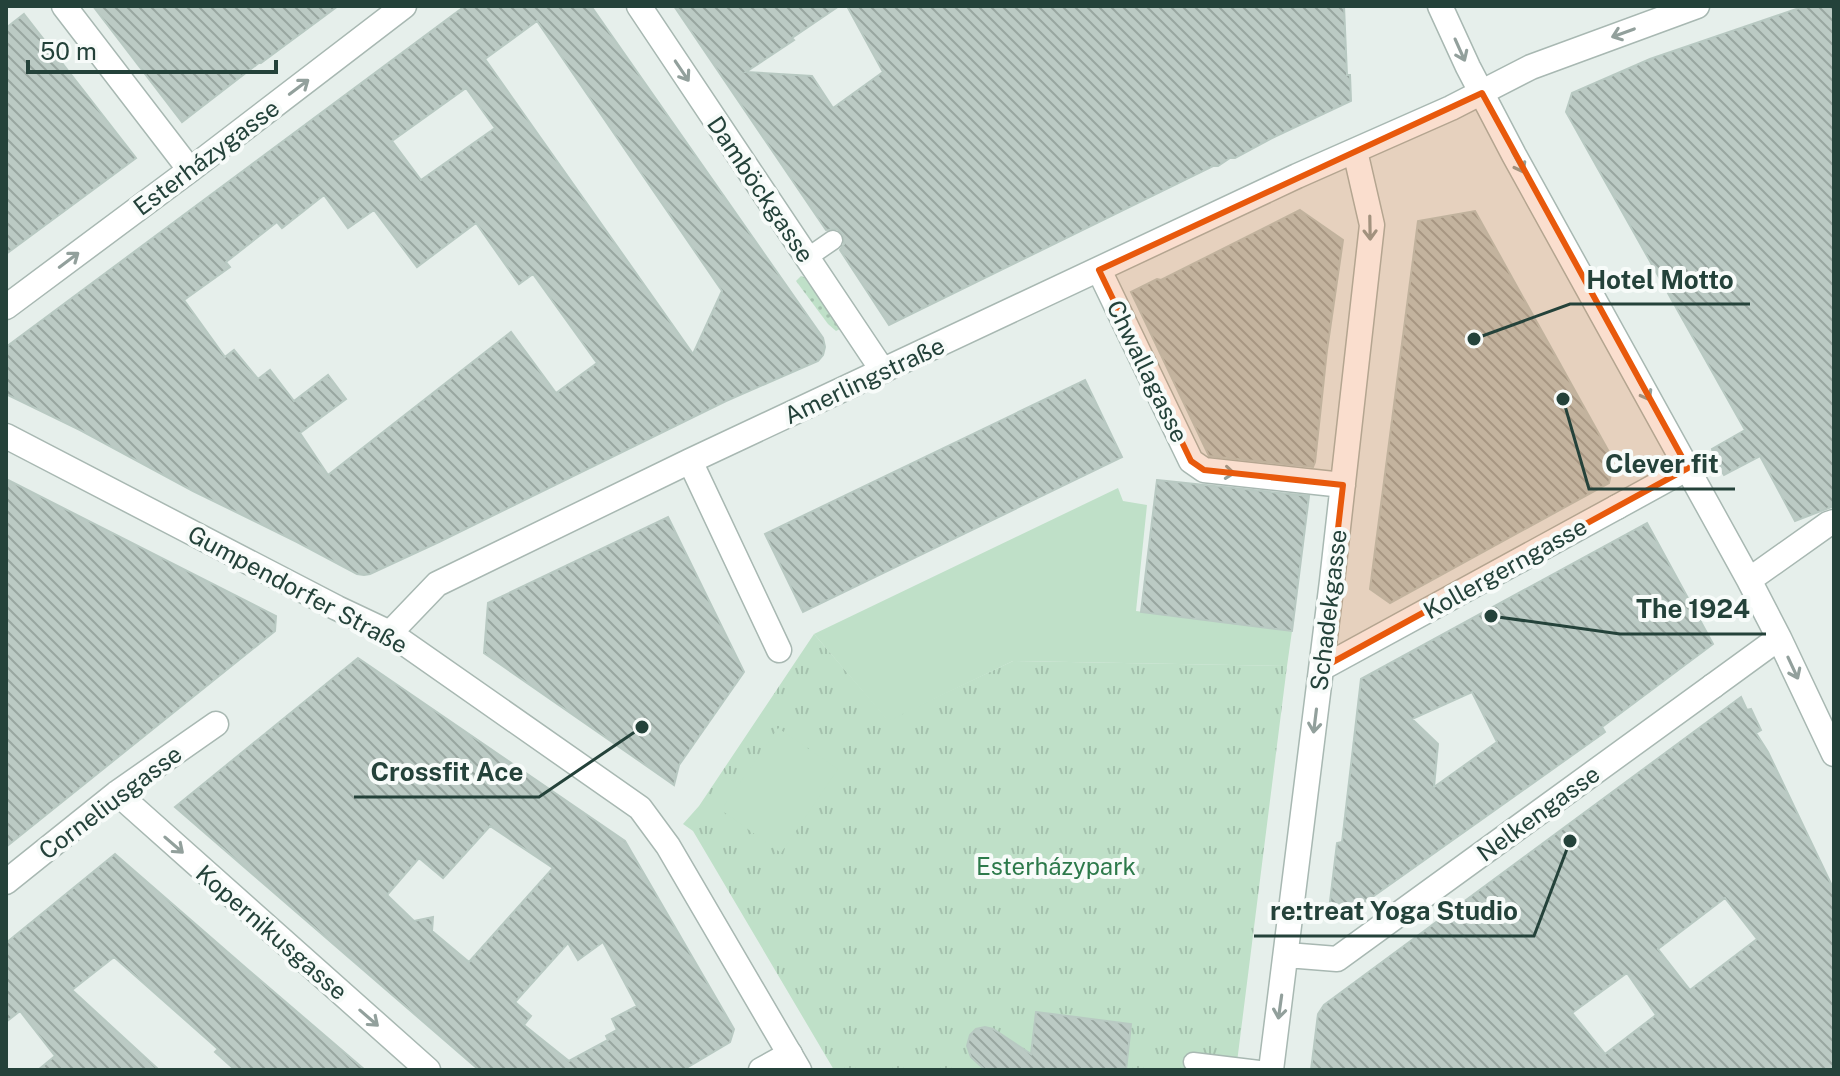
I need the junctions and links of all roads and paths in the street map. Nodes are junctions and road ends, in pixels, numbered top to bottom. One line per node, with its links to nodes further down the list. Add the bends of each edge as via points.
1 (64, 6): 8 (street)
2 (404, 6): 8 (street, Esterházygasse, one-way to 2)
3 (639, 6): 10 (street, Damböckgasse, one-way to 10)
4 (1440, 6): 6 (street, one-way to 6)
5 (1697, 6): 6 (street, Amerlingstraße, one-way to 6, via 1531,67)
6 (1482, 93): 7 (street, Amerlingstraße); 16 (street, one-way to 16)
7 (1355, 151): 11 (street, Amerlingstraße); 17 (street, Schadekgasse, one-way to 17, via 1372,225)
8 (190, 170): 12 (street, Esterházygasse, one-way to 8)
9 (833, 240): 10 (lane)
10 (807, 258): 13 (street, Damböckgasse)
11 (1099, 270): 13 (street, Amerlingstraße); 17 (street, Chwallagasse, one-way to 17, via 1191,461 1204,470)
12 (6, 307)
13 (883, 371): 15 (street, Amerlingstraße)
14 (6, 436): 20 (street, Gumpendorfer Straße)
15 (690, 461): 20 (street, Amerlingstraße, via 437,584); 22 (street)
16 (1688, 468): 19 (street); 23 (street, Kollergerngasse)
17 (1343, 485): 23 (street, Schadekgasse)
18 (1834, 522): 19 (street)
19 (1749, 580): 21 (street)
20 (390, 633): 29 (street, Gumpendorfer Straße, via 640,808 668,846)
21 (1779, 638): 25 (street, one-way to 25); 28 (street, Nelkengasse, via 1337,959)
22 (779, 650)
23 (1322, 668): 28 (street, Schadekgasse, one-way to 28)
24 (216, 724): 26 (street, Corneliusgasse)
25 (1834, 754)
26 (117, 793): 27 (street, Corneliusgasse); 31 (street, Kopernikusgasse, one-way to 31)
27 (6, 882)
28 (1287, 955): 34 (street, Schadekgasse, one-way to 34)
29 (795, 1062): 32 (street)
30 (1193, 1062): 33 (lane)
31 (428, 1070)
32 (761, 1070)
33 (1259, 1070)
34 (1271, 1070)

